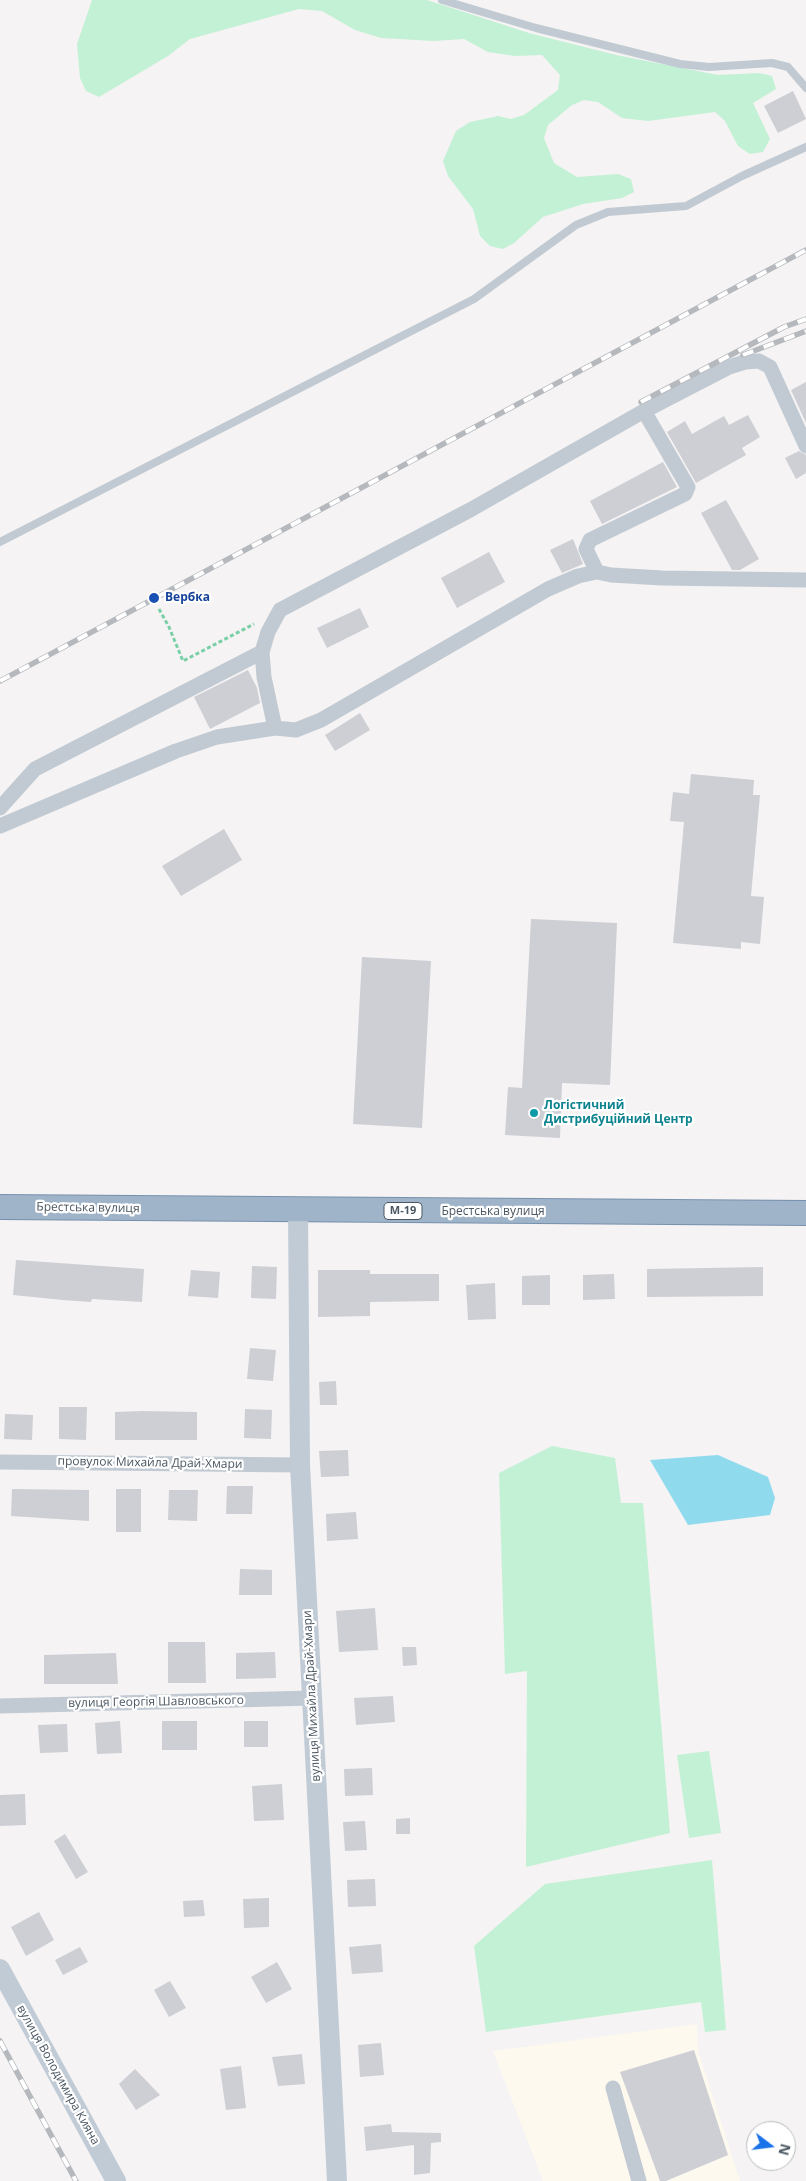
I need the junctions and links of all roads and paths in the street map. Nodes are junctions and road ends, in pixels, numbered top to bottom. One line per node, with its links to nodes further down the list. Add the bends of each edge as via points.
1 (442, 0): 2 (lane, via 536,28 680,64 709,67 772,63 788,67)
2 (806, 88)
3 (806, 147): 6 (lane, via 686,206 608,212 576,225 474,298)
4 (644, 411): 5 (street, via 729,368 760,361 770,367); 7 (street, via 688,487 684,494 590,540 586,549); 10 (street, via 470,510)
5 (806, 446)
6 (0, 542)
7 (597, 572): 8 (street, via 611,576 662,578); 12 (street, via 548,589 320,720 296,730)
8 (806, 580)
9 (159, 609): 10 (path, via 183,661)
10 (280, 610): 11 (street)
11 (262, 652): 12 (street); 13 (street, via 35,769)
12 (275, 728): 14 (street, via 217,738 176,751)
13 (0, 808)
14 (0, 826)
15 (0, 1207): 16 (highway, Брестська вулиця / М-19)
16 (298, 1211): 17 (highway, Брестська вулиця / М-19); 19 (main road, вулиця Михайла Драй-Хмари)
17 (806, 1213)
18 (0, 1462): 19 (street, провулок Михайла Драй-Хмари)
19 (300, 1465): 20 (main road, вулиця Михайла Драй-Хмари)
20 (312, 1698): 21 (street, вулиця Георгія Шавловського); 25 (main road, вулиця Михайла Драй-Хмари)
21 (0, 1706)
22 (0, 1970): 24 (main road, вулиця Володимира Кияна)
23 (613, 2088): 26 (street)
24 (116, 2181)
25 (338, 2181)
26 (639, 2181)

